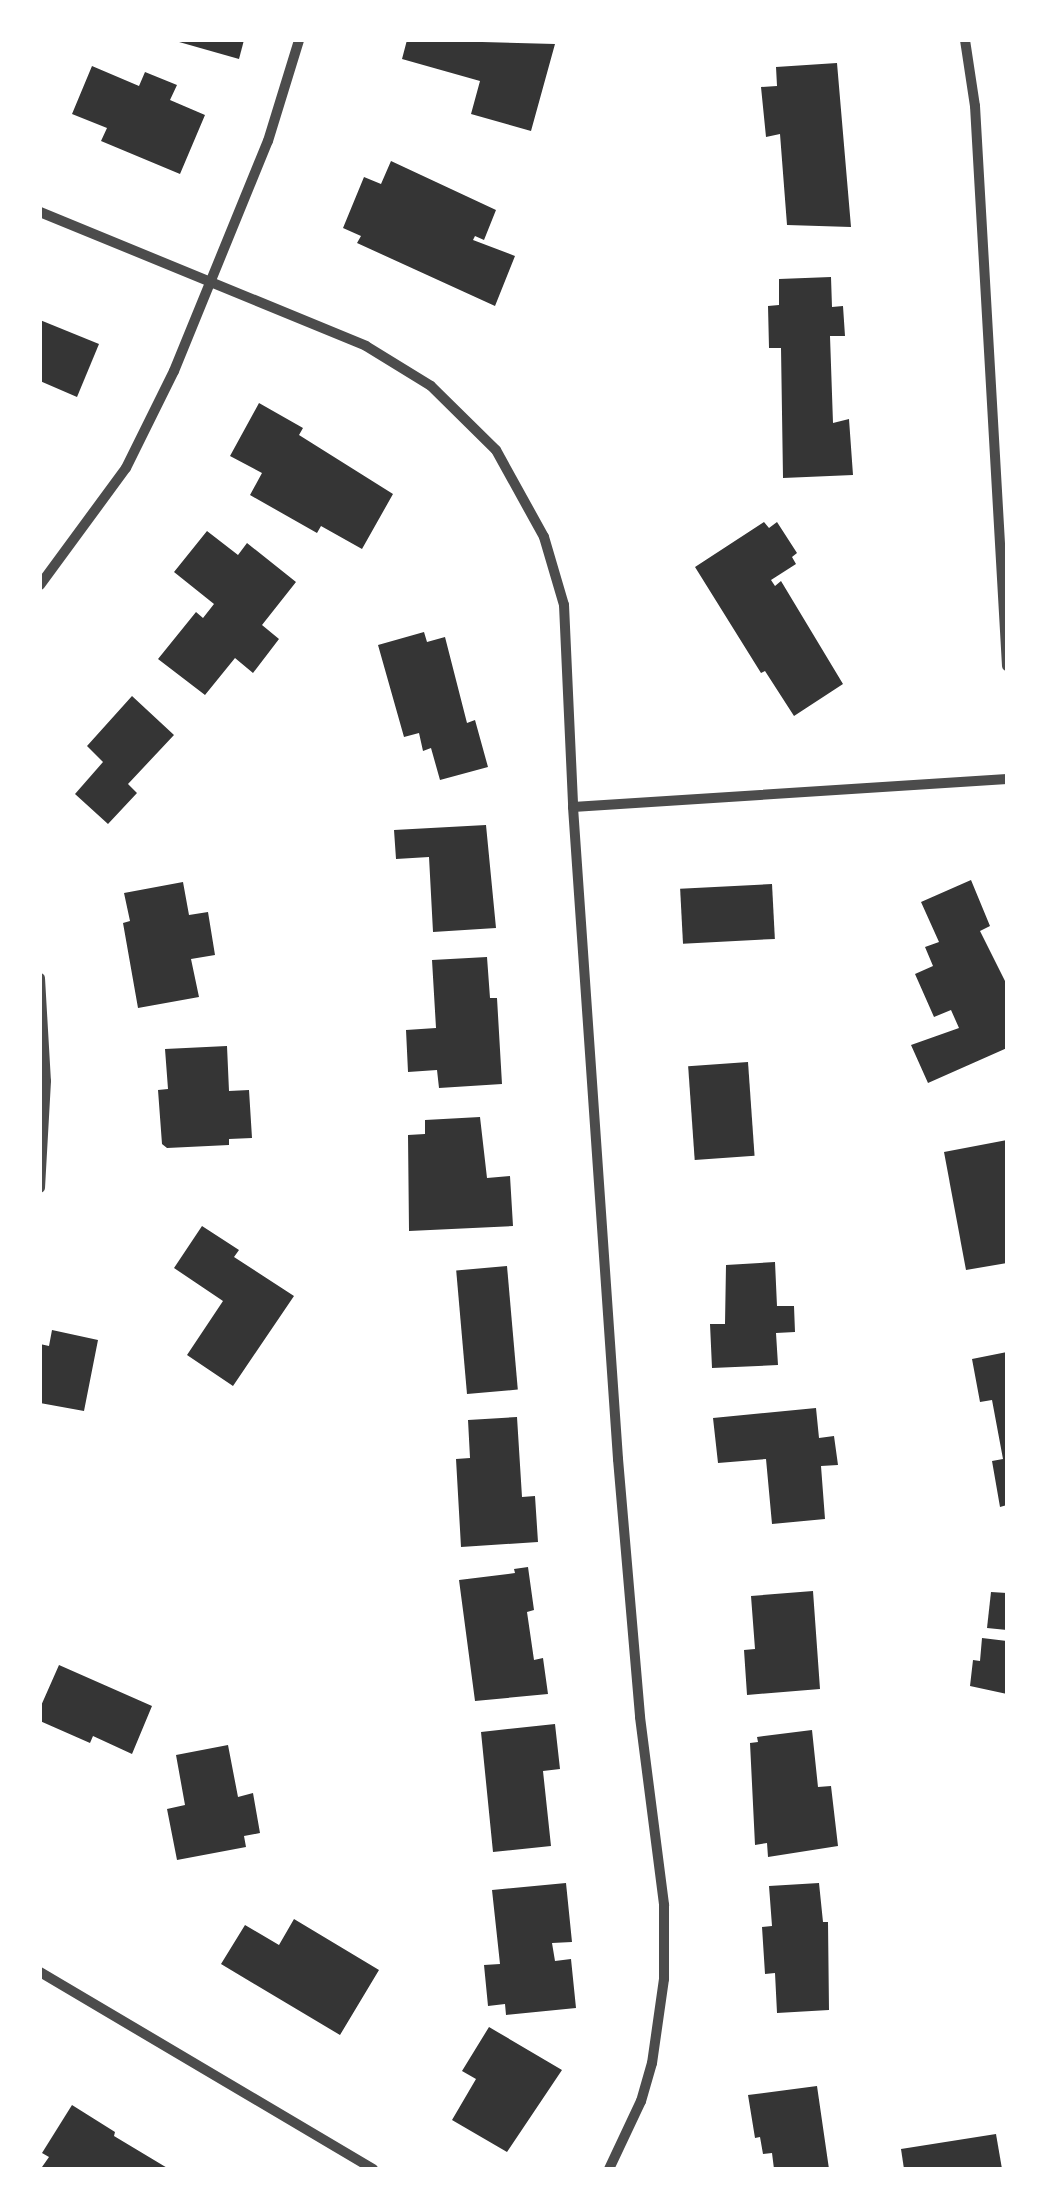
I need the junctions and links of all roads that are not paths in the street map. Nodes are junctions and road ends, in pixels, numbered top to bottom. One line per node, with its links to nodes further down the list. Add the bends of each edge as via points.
1 (299, 40): 4 (street, via 268,141)
2 (965, 40): 6 (street, via 975,106)
3 (40, 212): 4 (street)
4 (209, 283): 5 (street, via 126,468); 8 (street, via 395,360 496,450 544,537 564,606)
5 (40, 585)
6 (1007, 666)
7 (1007, 779): 8 (street)
8 (572, 807): 13 (street, via 618,1459 664,1906 664,1979 652,2063)
9 (40, 978): 10 (street, via 46,1080)
10 (40, 1188)
11 (40, 1972): 12 (street)
12 (374, 2169)
13 (609, 2169)

